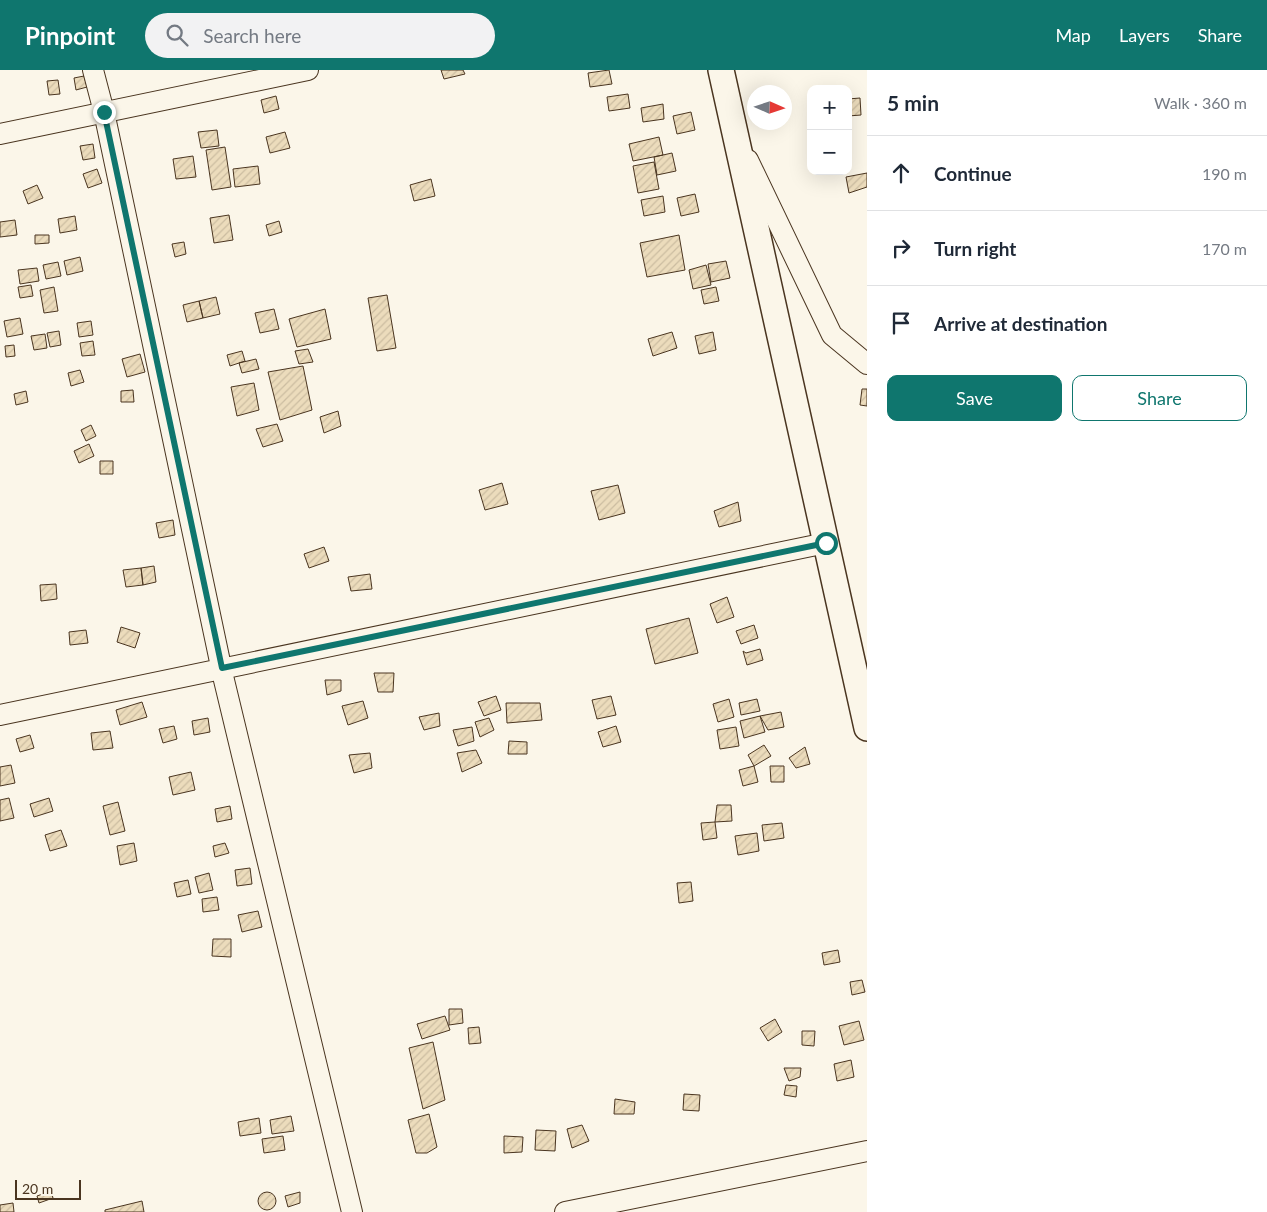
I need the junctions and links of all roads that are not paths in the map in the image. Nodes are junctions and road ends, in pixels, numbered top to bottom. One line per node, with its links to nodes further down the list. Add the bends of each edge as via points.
1 (93, 70): 4 (street)
2 (308, 70): 4 (street)
3 (721, 70): 6 (street)
4 (104, 112): 5 (street); 9 (street)
5 (0, 134)
6 (735, 134): 7 (street, via 832,335); 8 (street)
7 (867, 364)
8 (826, 543): 9 (street); 11 (street)
9 (222, 668): 10 (street); 13 (street)
10 (0, 714)
11 (867, 728)
12 (867, 1151): 14 (street)
13 (352, 1212)
14 (564, 1212)

